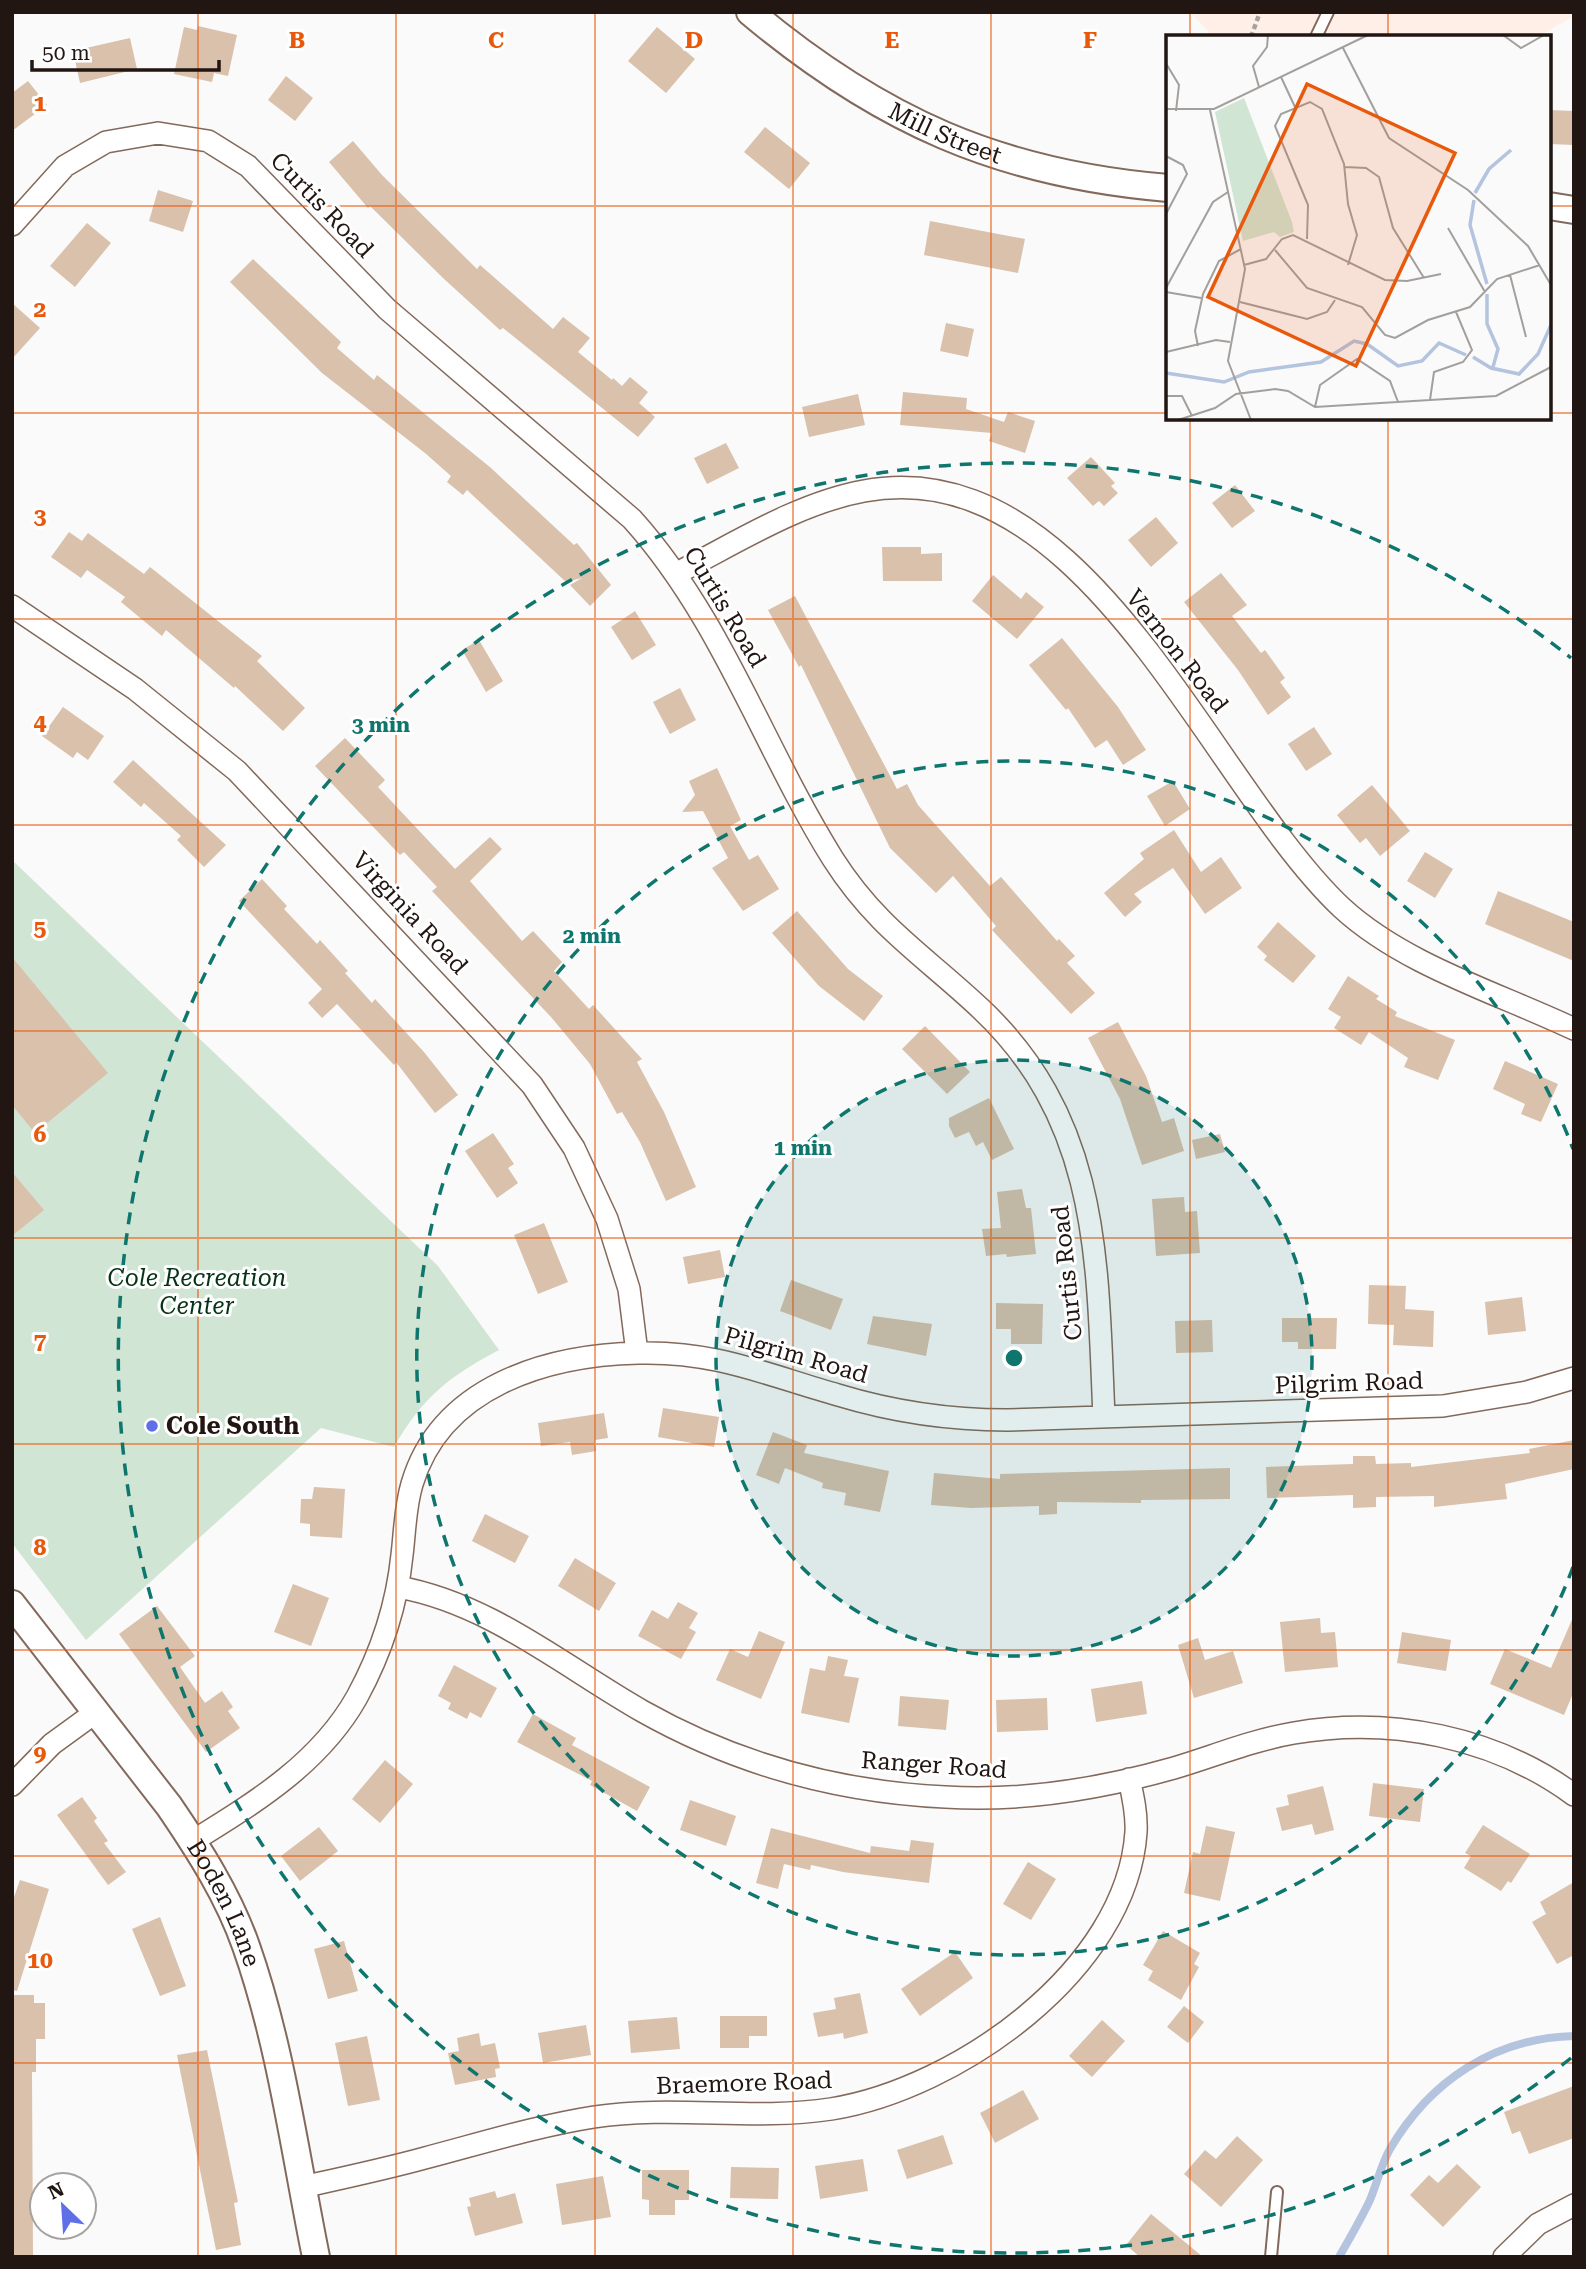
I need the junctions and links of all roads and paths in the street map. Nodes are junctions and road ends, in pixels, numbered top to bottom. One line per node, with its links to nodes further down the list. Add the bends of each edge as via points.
1 (750, 12): 6 (street, Mill Street, via 840,82 900,116 978,151 1102,181)
2 (1260, 12): 4 (path)
3 (1328, 12): 5 (lane)
4 (1252, 35)
5 (1317, 35)
6 (1166, 188)
7 (1551, 206): 8 (street)
8 (1574, 210)
9 (12, 225): 10 (street, Curtis Road, via 65,166 106,142 158,133 183,135 232,153 387,309 616,504)
10 (677, 573): 12 (street, Vernon Road, via 805,508 865,490 927,489 987,506 1041,538 1096,591 1182,697 1299,864 1344,910 1410,954); 15 (street, Curtis Road, via 852,887 891,932 1002,1030 1059,1114 1092,1221)
11 (12, 606): 13 (street, Virginia Road, via 135,689 237,771 532,1085 574,1148 607,1219 629,1289)
12 (1574, 1029)
13 (637, 1353): 15 (street, Pilgrim Road, via 738,1363 847,1398 936,1417); 16 (street, Pilgrim Road, via 531,1371 502,1381 452,1414 435,1435 411,1485)
14 (1574, 1378): 15 (street, Pilgrim Road, via 1527,1392 1443,1406)
15 (1104, 1417)
16 (398, 1587): 19 (street, Ranger Road, via 449,1599 476,1611 702,1743 805,1778 872,1790 981,1798 1054,1793); 22 (street, Pilgrim Road, via 372,1667 337,1727 287,1779)
17 (12, 1604): 18 (street, Boden Lane)
18 (96, 1712): 20 (street, via 52,1744); 22 (street, Boden Lane)
19 (1129, 1779): 21 (street, Ranger Road, via 1294,1733 1360,1727 1466,1741 1535,1770); 23 (street, Braemore Road, via 1136,1830 1133,1853 1111,1912 1094,1940 1073,1969 1024,2018 964,2061 930,2078 890,2095 830,2109 635,2113 564,2122)
20 (12, 1785)
21 (1574, 1795)
22 (193, 1841): 23 (street, Boden Lane, via 246,1945)
23 (302, 2188): 26 (street, Boden Lane)
24 (1277, 2192): 27 (lane)
25 (1574, 2205): 28 (street, via 1538,2224)
26 (316, 2257)
27 (1272, 2257)
28 (1504, 2257)

